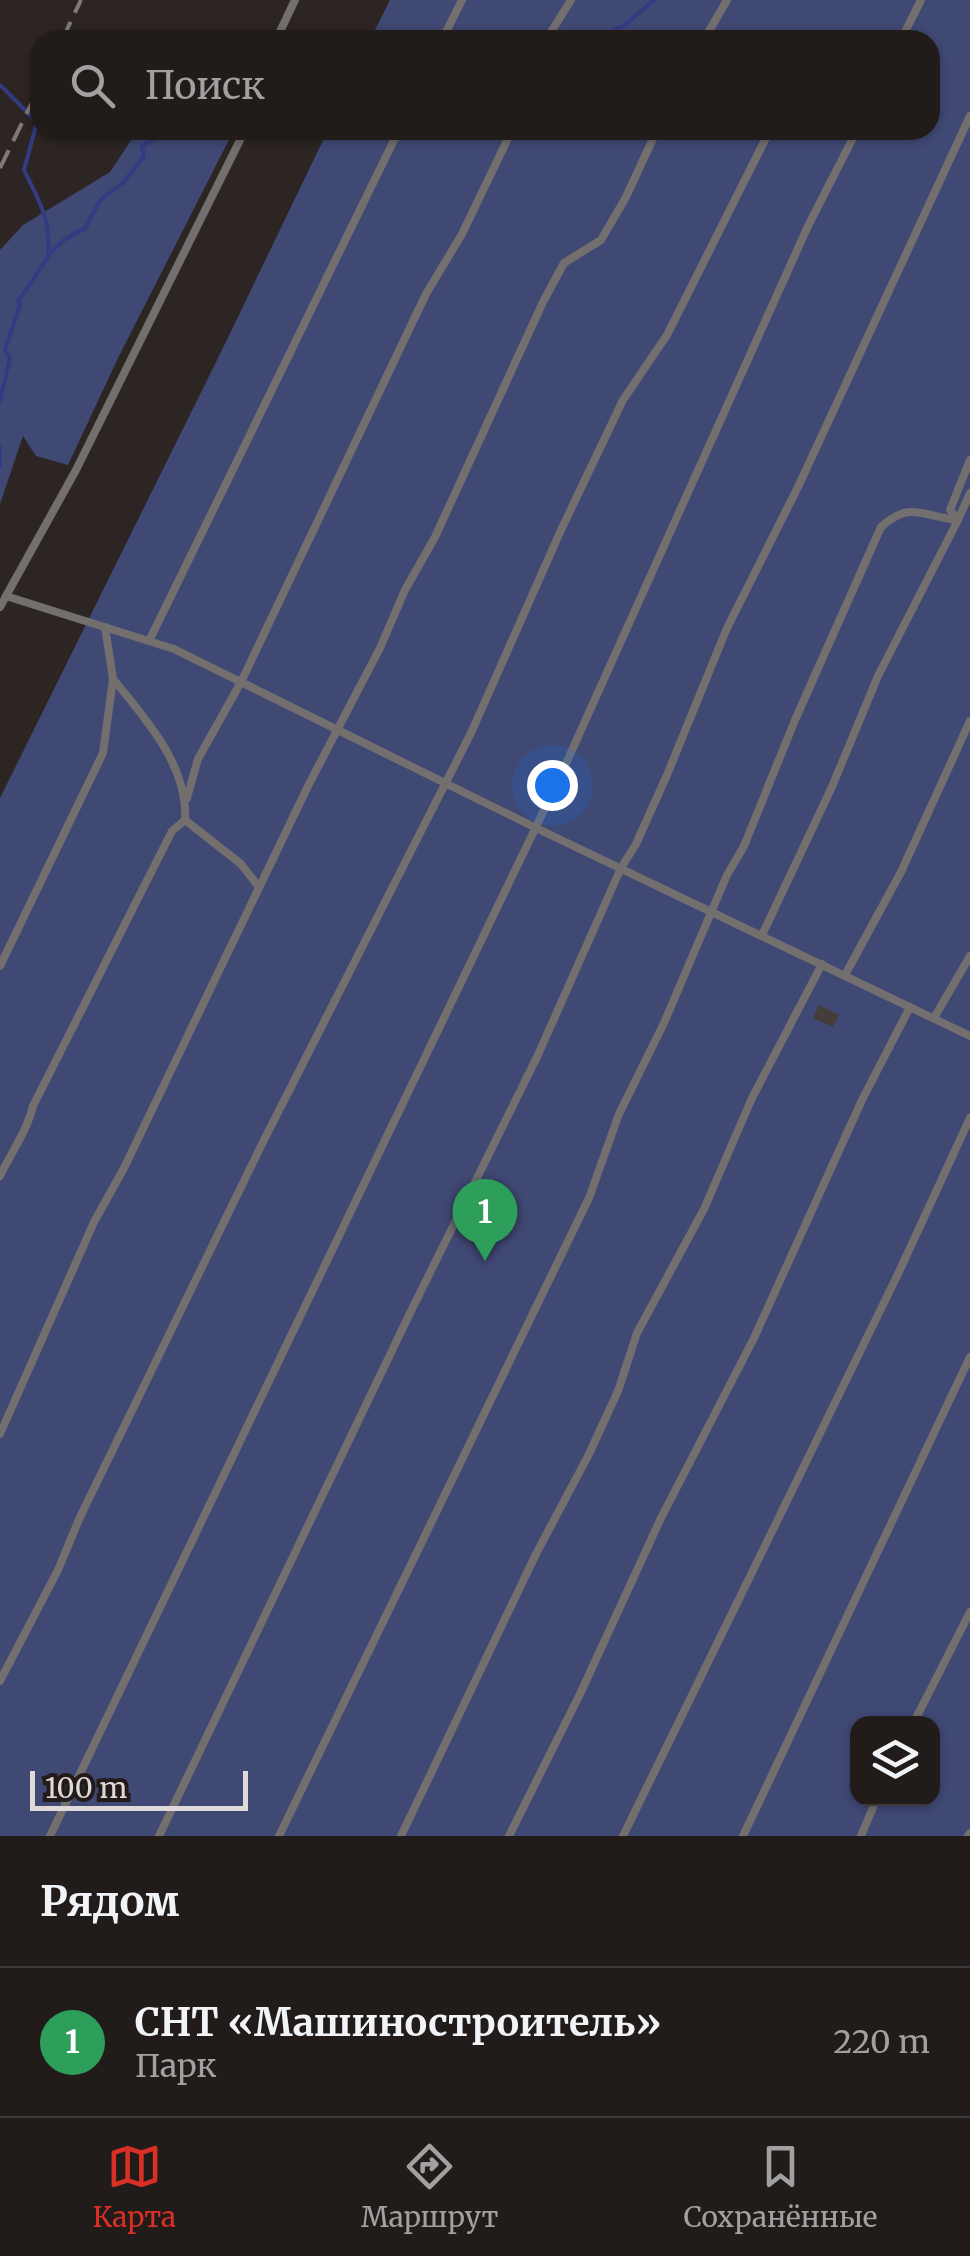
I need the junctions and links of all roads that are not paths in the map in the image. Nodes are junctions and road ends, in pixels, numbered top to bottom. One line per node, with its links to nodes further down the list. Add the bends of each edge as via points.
1 (296, 0): 6 (lane)
2 (462, 0): 7 (lane)
3 (571, 0): 8 (lane)
4 (727, 0): 9 (lane)
5 (920, 0): 10 (lane)
6 (281, 30)
7 (447, 30)
8 (552, 30)
9 (710, 30)
10 (906, 30)
11 (970, 116): 33 (lane)
12 (240, 140): 21 (lane)
13 (394, 140): 24 (lane)
14 (507, 140): 26 (lane)
15 (652, 140): 28 (lane, via 600,240 564,262)
16 (765, 140): 29 (lane, via 667,335 623,400)
17 (852, 140): 32 (lane)
18 (970, 460): 20 (lane, via 950,510)
19 (970, 492): 20 (lane)
20 (958, 520): 35 (lane, via 914,510 897,513 881,527); 36 (lane, via 878,676)
21 (6, 596): 22 (lane); 23 (lane)
22 (0, 607)
23 (105, 627): 24 (lane); 25 (lane)
24 (150, 641): 26 (lane)
25 (113, 679): 30 (lane, via 153,730); 39 (lane, via 103,753)
26 (241, 682): 28 (lane); 30 (lane, via 198,759)
27 (970, 721): 40 (lane, via 901,872)
28 (338, 729): 29 (lane); 34 (lane)
29 (447, 784): 32 (lane); 49 (lane, via 255,1157)
30 (187, 798): 31 (lane)
31 (186, 820): 34 (lane); 45 (lane, via 172,832 133,906)
32 (534, 827): 33 (lane); 52 (lane)
33 (620, 868): 35 (lane); 53 (lane, via 538,1057)
34 (259, 887): 47 (lane, via 94,1222)
35 (713, 912): 36 (lane); 54 (lane, via 618,1114 582,1213)
36 (762, 935): 38 (lane)
37 (970, 956): 42 (lane)
38 (822, 964): 40 (lane); 55 (lane, via 637,1333 604,1423)
39 (0, 966)
40 (844, 975): 41 (lane)
41 (910, 1006): 42 (lane); 56 (lane)
42 (934, 1018): 43 (lane)
43 (970, 1036)
44 (970, 1118): 57 (lane)
45 (0, 1176)
46 (970, 1358): 58 (lane)
47 (0, 1434)
48 (970, 1612): 50 (lane)
49 (0, 1681)
50 (917, 1716)
51 (874, 1806): 59 (lane)
52 (50, 1836)
53 (159, 1836)
54 (279, 1836)
55 (401, 1836)
56 (510, 1836)
57 (623, 1836)
58 (743, 1836)
59 (861, 1836)

